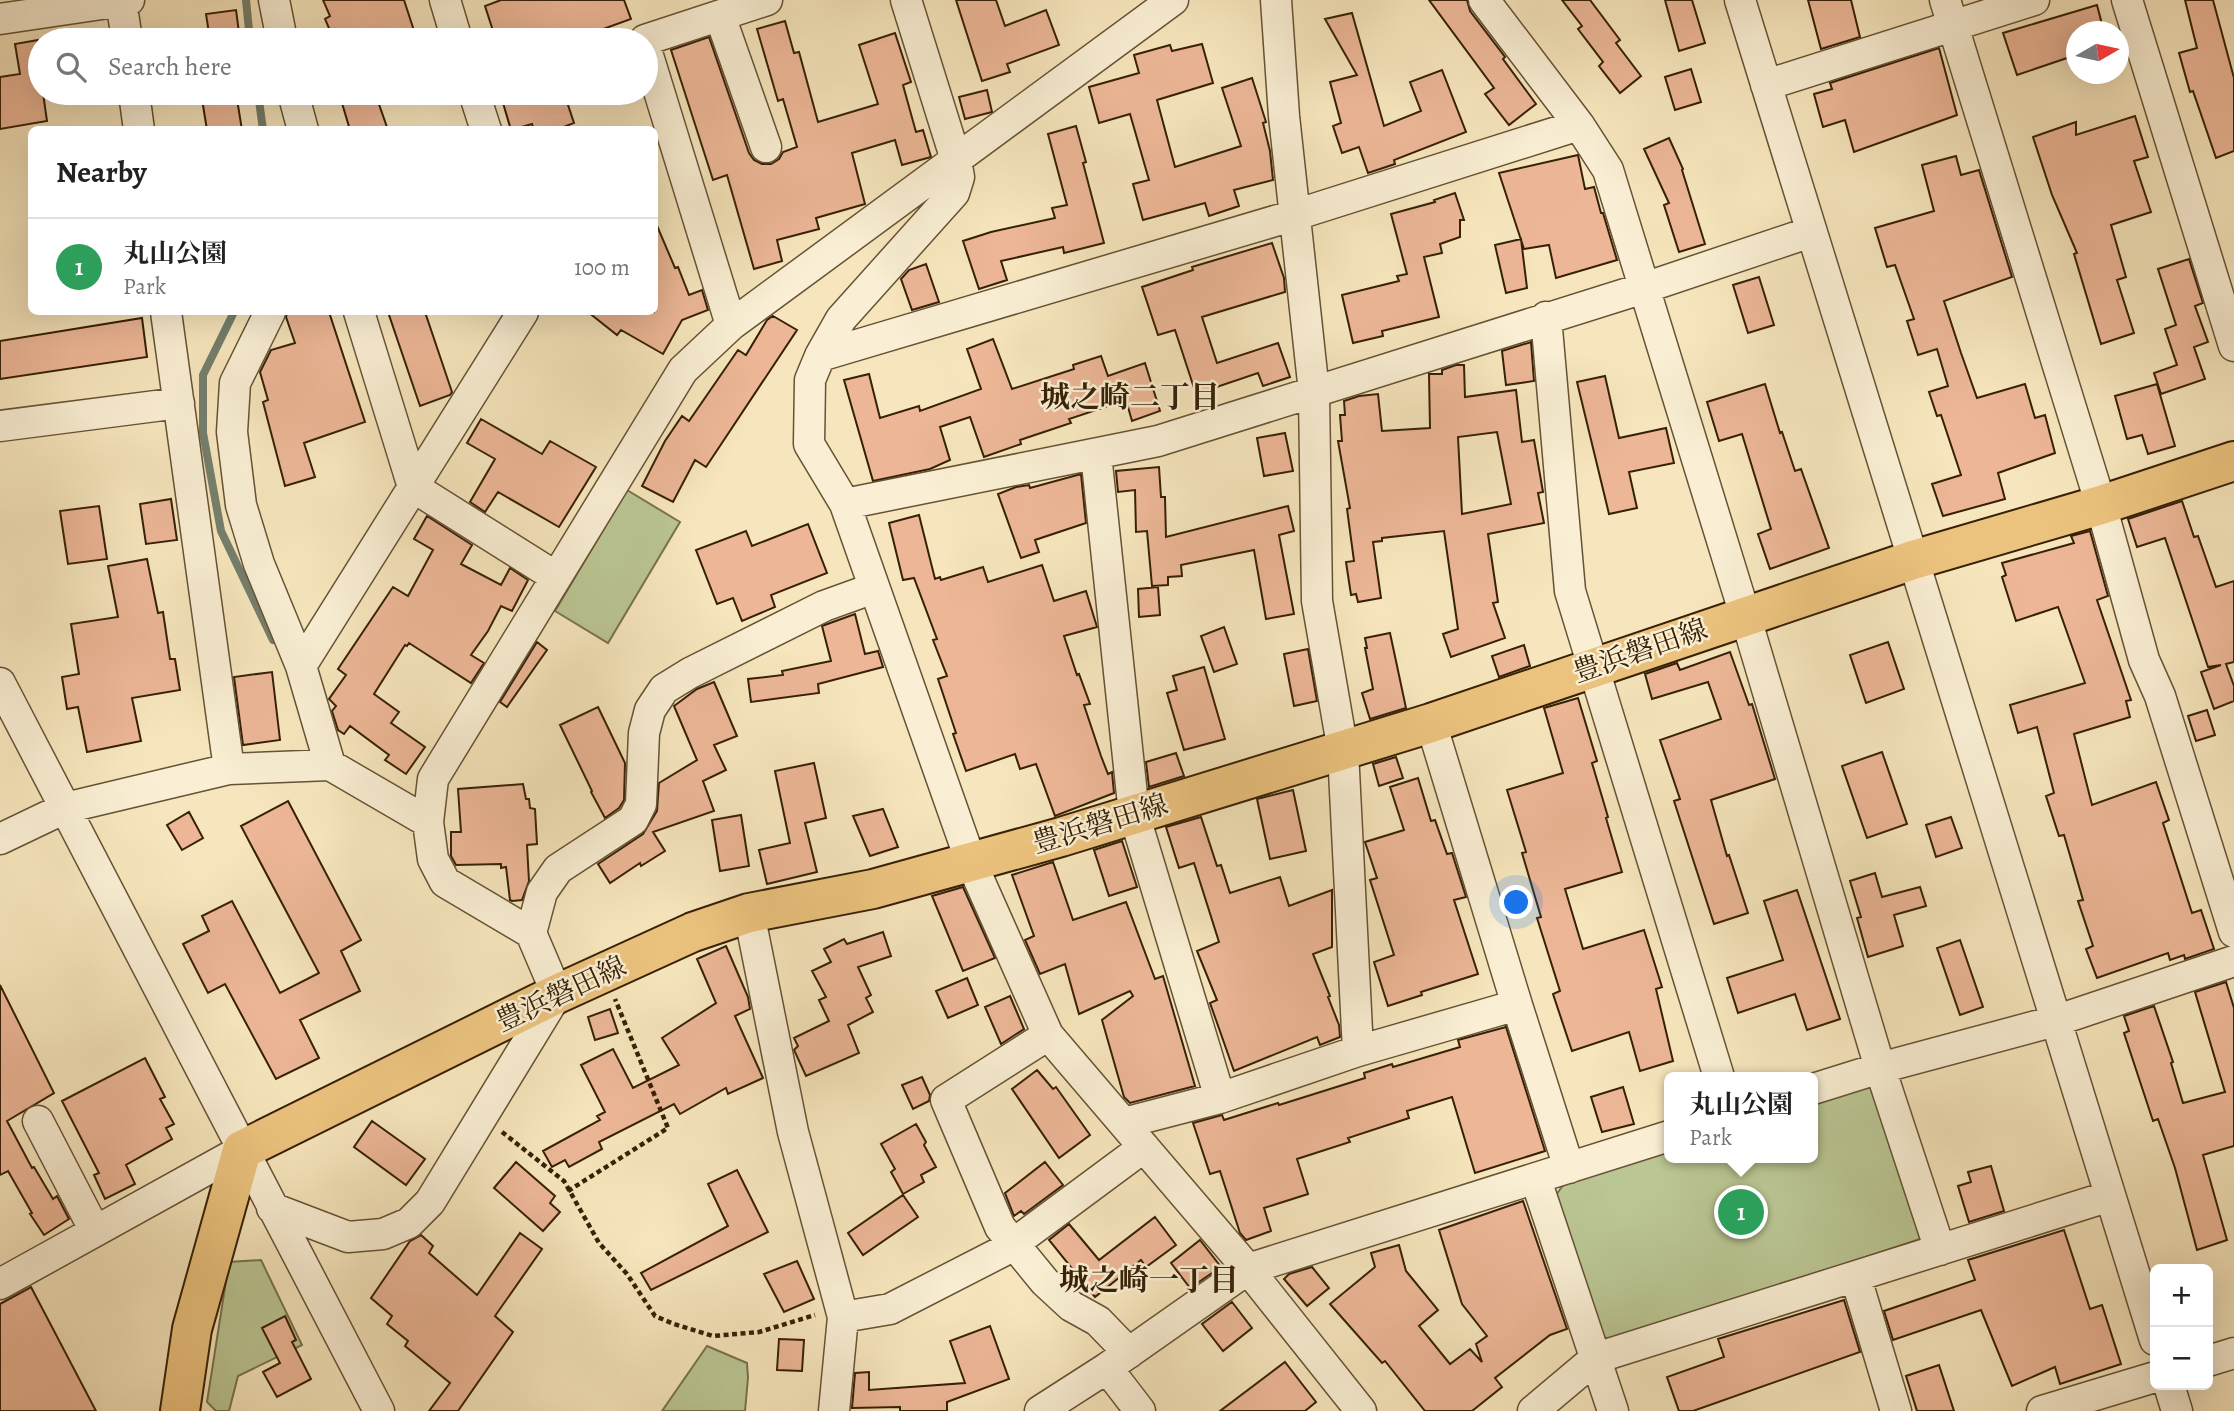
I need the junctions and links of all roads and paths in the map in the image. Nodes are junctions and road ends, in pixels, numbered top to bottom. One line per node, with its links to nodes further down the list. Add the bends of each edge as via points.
1 (274, 0): 16 (street)
2 (445, 0): 17 (street)
3 (767, 0): 13 (street)
4 (906, 0): 31 (street)
5 (1173, 0): 31 (street)
6 (1276, 0): 32 (street)
7 (1484, 0): 25 (street)
8 (1740, 0): 19 (street)
9 (2034, 0): 12 (street)
10 (2127, 0): 41 (street)
11 (123, 1): 14 (street); 15 (street)
12 (1949, 13): 19 (street); 50 (street)
13 (720, 16): 18 (street); 30 (street)
14 (0, 19)
15 (126, 28)
16 (280, 28)
17 (453, 28)
18 (658, 36)
19 (1766, 85): 33 (street)
20 (658, 88): 40 (street)
21 (136, 105): 26 (street)
22 (293, 105): 27 (street)
23 (296, 105): 28 (street)
24 (480, 105): 29 (street)
25 (1578, 125): 32 (street); 34 (street, via 1608,170)
26 (138, 126)
27 (294, 126)
28 (302, 126)
29 (485, 126)
30 (766, 147)
31 (956, 160): 40 (street); 42 (street, via 959,177 954,193 841,319)
32 (1295, 215): 42 (street); 43 (street)
33 (1811, 232): 34 (street); 51 (street)
34 (1644, 288): 39 (street); 54 (street)
35 (166, 315): 44 (street)
36 (269, 315): 55 (street, via 235,383 232,432 241,506 259,564)
37 (360, 315): 48 (street)
38 (521, 315): 48 (street)
39 (1546, 317): 43 (street); 56 (street, via 1570,591)
40 (731, 325): 52 (street, via 683,370)
41 (2234, 346)
42 (820, 356): 49 (street, via 810,380 809,444)
43 (1314, 392): 46 (street, via 1158,441); 59 (street, via 1317,601)
44 (179, 402): 45 (street); 61 (street)
45 (0, 426)
46 (1096, 454): 49 (street); 63 (street)
47 (2234, 461): 50 (main road, 豊浜磐田線)
48 (413, 487): 52 (street); 55 (street)
49 (845, 504): 53 (street)
50 (2101, 505): 51 (main road, 豊浜磐田線); 68 (street, via 2144,660 2160,696)
51 (1913, 560): 54 (main road, 豊浜磐田線); 74 (street)
52 (556, 577): 64 (street, via 433,779)
53 (874, 588): 66 (street); 69 (street, via 824,606 664,690 650,710 644,733 641,804 633,820 558,869 542,892)
54 (1745, 615): 56 (main road, 豊浜磐田線); 77 (street)
55 (301, 666): 60 (street)
56 (1592, 667): 58 (main road, 豊浜磐田線); 78 (street)
57 (0, 683): 62 (street)
58 (1432, 723): 59 (main road, 豊浜磐田線); 73 (street)
59 (1343, 751): 63 (main road, 豊浜磐田線); 76 (street)
60 (330, 765): 61 (street); 64 (street)
61 (229, 769): 62 (street)
62 (65, 808): 65 (street); 86 (street)
63 (1134, 814): 66 (main road, 豊浜磐田線); 80 (street)
64 (428, 822): 69 (street, via 433,859 445,882)
65 (0, 839)
66 (971, 862): 67 (main road, 豊浜磐田線, via 873,889); 75 (street)
67 (749, 913): 71 (main road, 豊浜磐田線, via 693,932); 98 (street, via 793,1132)
68 (2234, 932)
69 (531, 933): 72 (street)
70 (2234, 961): 74 (street)
71 (604, 973): 72 (main road, 豊浜磐田線); 89 (path, via 668,1128)
72 (557, 995): 81 (street); 86 (main road, 豊浜磐田線)
73 (1517, 1005): 76 (street); 87 (street)
74 (2055, 1021): 77 (street); 90 (street)
75 (1048, 1035): 83 (street); 93 (street, via 946,1100 1000,1227)
76 (1358, 1051): 80 (street)
77 (1880, 1068): 79 (street); 94 (street)
78 (1717, 1072)
79 (1818, 1087)
80 (1220, 1098): 83 (street)
81 (483, 1116): 89 (path, via 564,1181); 91 (street, via 430,1202 409,1223 383,1234 348,1237)
82 (38, 1121): 92 (street)
83 (1124, 1123): 85 (street)
84 (1664, 1138): 87 (street)
85 (1144, 1147): 93 (street); 95 (street)
86 (242, 1150): 91 (street); 92 (street); 106 (main road, via 192,1329)
87 (1569, 1168): 88 (street)
88 (1536, 1180): 95 (street); 101 (street)
89 (568, 1191): 98 (path, via 598,1243 656,1315 674,1324 713,1336 760,1332)
90 (2110, 1196): 94 (street); 99 (street)
91 (272, 1208): 107 (street)
92 (95, 1231): 97 (street)
93 (1014, 1244): 98 (street, via 890,1309); 103 (street, via 1071,1306 1098,1321)
94 (1940, 1250): 96 (street)
95 (1248, 1269): 103 (street); 111 (street)
96 (1856, 1278): 101 (street); 114 (street)
97 (0, 1284)
98 (842, 1312): 108 (street)
99 (2151, 1327)
100 (2234, 1353): 102 (street)
101 (1596, 1358): 112 (street); 113 (street)
102 (2213, 1359)
103 (1118, 1360): 109 (street); 110 (street)
104 (2150, 1379): 115 (street)
105 (2171, 1390): 116 (street)
106 (185, 1407)
107 (379, 1411)
108 (834, 1411)
109 (1040, 1411)
110 (1140, 1411)
111 (1361, 1411)
112 (1532, 1411)
113 (1613, 1411)
114 (1896, 1411)
115 (2042, 1411)
116 (2177, 1411)

